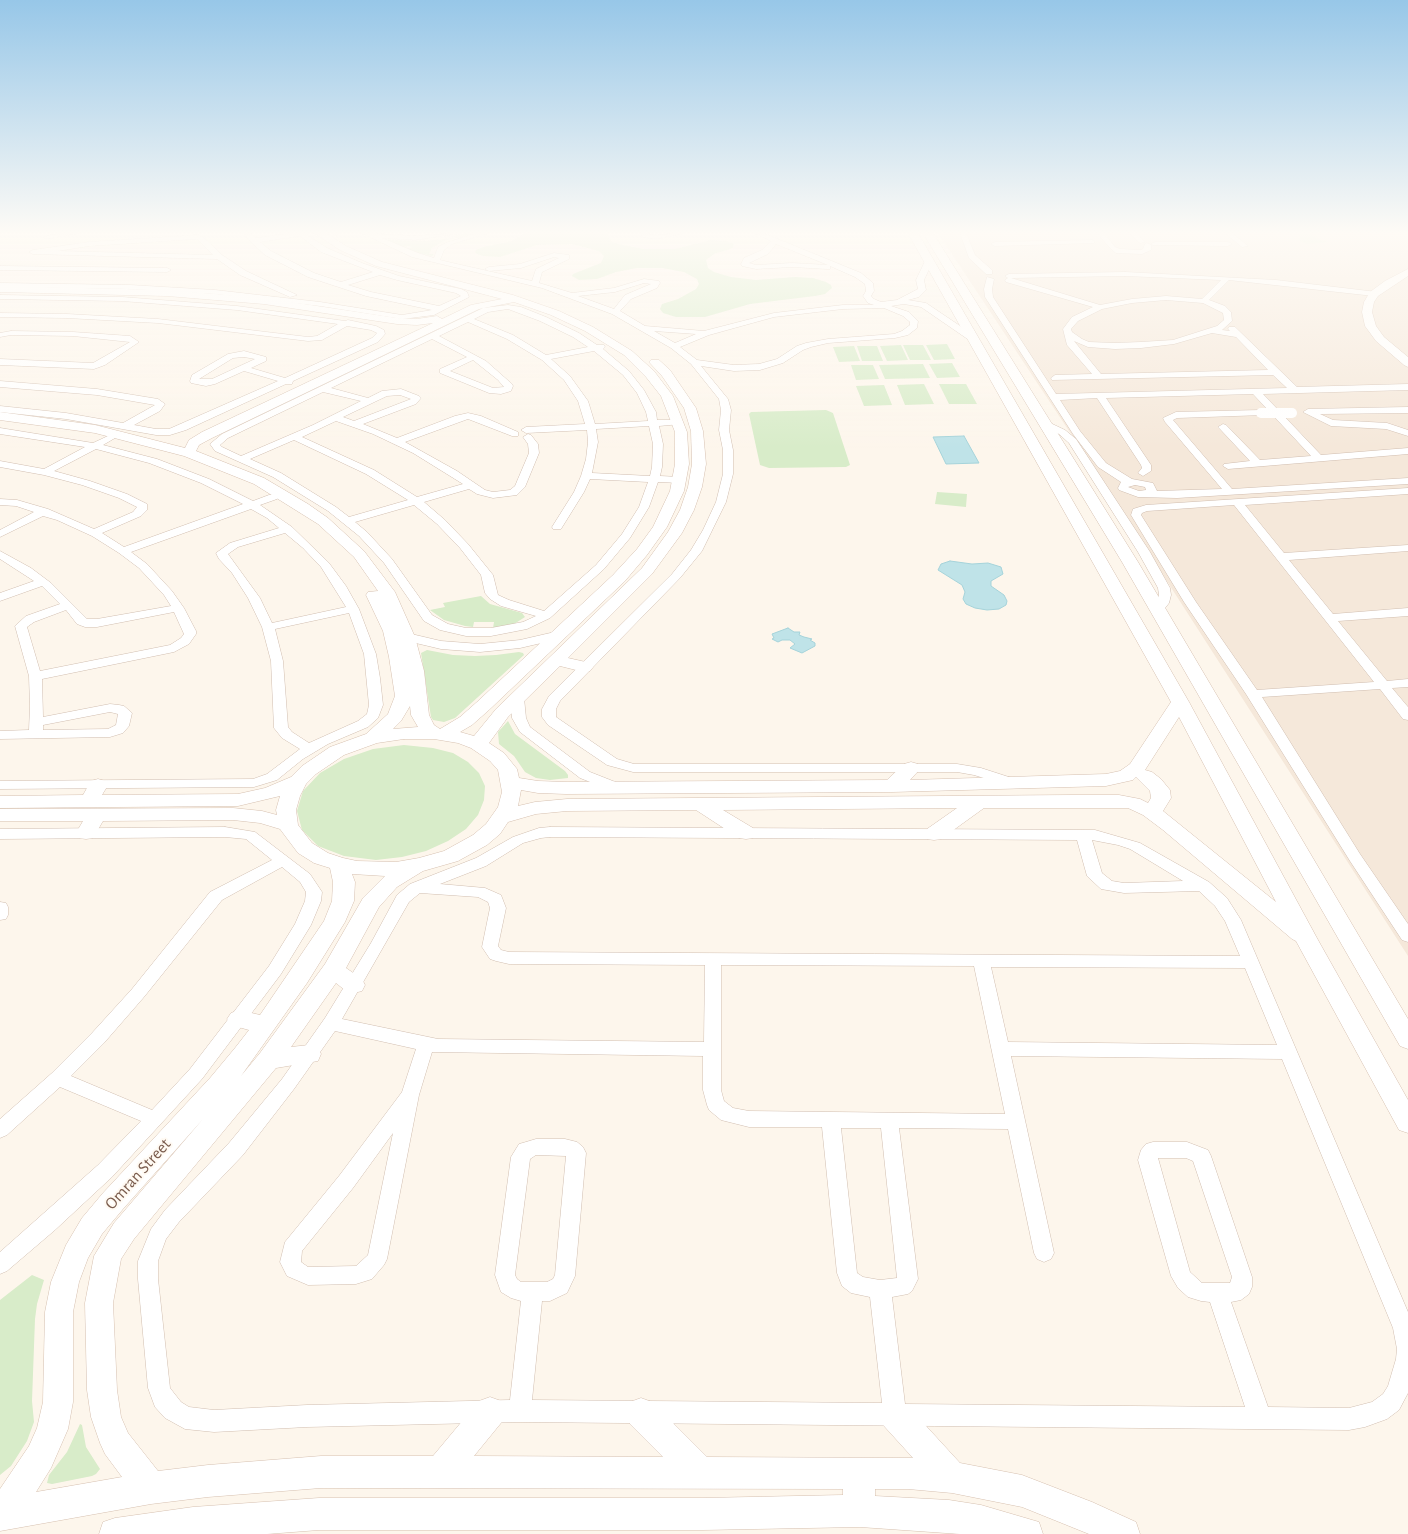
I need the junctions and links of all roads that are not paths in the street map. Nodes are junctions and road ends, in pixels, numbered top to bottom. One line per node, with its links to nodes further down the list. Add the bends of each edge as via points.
1 (115, 305): 28 (street)
2 (257, 305): 31 (street)
3 (287, 305): 26 (street, via 396,322 417,322)
4 (324, 305): 26 (street, via 402,317)
5 (406, 305): 26 (street)
6 (454, 305): 26 (street)
7 (464, 305): 26 (street)
8 (485, 305): 71 (street)
9 (533, 305): 30 (street)
10 (549, 305): 30 (street)
11 (597, 305): 25 (street)
12 (621, 305): 25 (street)
13 (848, 305): 23 (street)
14 (878, 305): 23 (street); 51 (street, via 912,317 914,326 905,333 895,336 828,341 809,345 780,361 760,367 734,368)
15 (921, 305): 42 (street)
16 (953, 305): 42 (street)
17 (972, 305): 78 (street)
18 (994, 305): 66 (street)
19 (1092, 305): 24 (street)
20 (1114, 305): 24 (street)
21 (1213, 305): 32 (street, via 1227,312 1229,316)
22 (1369, 305): 53 (street, via 1367,312 1371,326 1386,346)
23 (843, 307): 35 (street, via 783,313)
24 (1100, 307): 36 (street, via 1075,319 1067,329)
25 (615, 312): 33 (street)
26 (438, 314): 41 (street)
27 (0, 315): 28 (street)
28 (97, 317): 31 (street, via 218,327 308,339 319,338); 37 (street)
29 (468, 319): 40 (street); 46 (street, via 491,309 513,308 560,327); 49 (street, via 510,337)
30 (582, 320): 43 (street); 102 (street, via 618,335 644,353 676,384 690,408 697,432 700,453)
31 (350, 321): 41 (street, via 394,328 399,334); 58 (street, via 373,328 381,334 375,340)
32 (1226, 324): 34 (street); 39 (street)
33 (646, 328): 35 (street); 45 (street)
34 (1212, 331): 39 (street); 44 (street, via 1189,339 1158,344)
35 (706, 332): 45 (street)
36 (1068, 333): 44 (street); 47 (street, via 1069,341)
37 (73, 334): 38 (street); 52 (street, via 130,338 135,342 94,366)
38 (0, 335)
39 (1237, 335): 55 (street)
40 (432, 336): 48 (street); 62 (street)
41 (398, 337): 59 (street)
42 (972, 338): 148 (street)
43 (615, 344): 46 (street); 76 (street, via 640,363 659,385)
44 (1088, 344): 47 (street)
45 (674, 346): 51 (street)
46 (596, 348): 49 (street); 77 (street, via 617,364 634,382)
47 (1075, 349): 56 (street)
48 (473, 357): 48 (street, via 501,378 509,386 508,389 492,391 443,371)
49 (545, 358): 81 (street, via 576,389)
50 (0, 362): 52 (street)
51 (694, 362): 142 (street, via 723,398 726,410 724,430 728,450 728,474 721,502 708,530 686,564)
52 (32, 363): 60 (street)
53 (1408, 363)
54 (244, 368): 54 (street, via 263,359 244,354 234,355 194,379 197,382 211,382); 58 (street)
55 (1276, 372): 56 (street); 63 (street)
56 (1099, 377): 57 (street)
57 (1055, 378)
58 (286, 381): 59 (street); 80 (street, via 177,430 156,432)
59 (298, 384): 88 (street, via 198,432)
60 (1, 385): 80 (street, via 97,392 160,404 157,409)
61 (1408, 387): 63 (street)
62 (322, 389): 67 (street); 73 (street)
63 (1294, 390): 64 (street)
64 (1255, 391): 65 (street); 93 (street)
65 (1100, 396): 66 (street); 99 (street, via 1146,465)
66 (1054, 397): 108 (street, via 1097,461)
67 (370, 401): 74 (street); 79 (street, via 392,391 416,399)
68 (0, 409): 80 (street)
69 (1408, 410): 70 (street)
70 (1308, 412): 84 (street, via 1332,423 1387,426); 111 (street, bridge, via 1176,415 1168,418)
71 (249, 415): 73 (street); 92 (street, via 200,439)
72 (0, 416): 88 (street, via 89,428)
73 (262, 418): 94 (street, via 220,438 215,444 218,449)
74 (337, 418): 79 (street); 87 (street)
75 (0, 421): 86 (street)
76 (678, 422): 77 (street); 103 (street, via 683,453)
77 (655, 423): 81 (street); 104 (street, via 658,450)
78 (1044, 423): 107 (street, via 1070,438); 134 (street)
79 (355, 424): 89 (street)
80 (125, 426)
81 (591, 427): 85 (street); 101 (street, via 593,442)
82 (1223, 427): 95 (street)
83 (0, 431): 90 (street)
84 (1408, 433)
85 (527, 434): 89 (street, via 519,431 515,434 468,416); 109 (street, via 533,444 534,453 517,490 492,495 481,492)
86 (110, 438): 90 (street); 113 (street, via 147,446 201,464)
87 (294, 438): 94 (street); 114 (street, via 364,469)
88 (155, 442): 92 (street)
89 (397, 442): 109 (street)
90 (95, 446): 98 (street); 117 (street, via 180,470)
91 (1408, 451): 93 (street)
92 (189, 453): 105 (street)
93 (1317, 457): 95 (street)
94 (242, 459): 100 (street)
95 (1256, 462): 97 (street)
96 (0, 464): 98 (street)
97 (1228, 466)
98 (45, 472): 123 (street, via 105,489 143,506 137,514)
99 (1143, 473)
100 (277, 475): 105 (street); 120 (street, via 314,496)
101 (586, 476): 104 (street); 121 (street, via 570,509)
102 (698, 476): 103 (street); 141 (street, via 682,521 658,558 636,583)
103 (680, 478): 104 (street); 139 (street, via 667,515 642,552 619,578)
104 (654, 479): 136 (street, via 639,516 618,546 584,583)
105 (259, 481): 140 (street, via 323,521 359,554 387,592)
106 (1408, 481): 111 (street)
107 (1100, 483): 108 (street); 119 (street)
108 (1127, 483): 110 (street, via 1141,483); 110 (street, via 1123,488 1126,491)
109 (471, 485): 114 (street)
110 (1145, 491): 111 (street); 119 (street, via 1128,499)
111 (1229, 491)
112 (1408, 491): 116 (street)
113 (273, 497): 117 (street); 153 (street, via 317,528 353,564 381,607 391,631 404,696 395,717)
114 (416, 501): 120 (street); 136 (street, via 464,546 487,576 494,597 505,603)
115 (0, 502): 118 (street, via 17,502)
116 (1238, 503): 127 (street); 146 (street, via 1146,508 1138,511 1136,515)
117 (253, 505): 122 (street); 126 (street)
118 (44, 511): 123 (street); 124 (street)
119 (1118, 511): 134 (street, via 1164,588 1163,603)
120 (348, 521): 136 (street, via 388,561 422,613 435,623 454,630 491,632 516,628)
121 (557, 527)
122 (288, 529): 133 (street, via 325,565); 138 (street, via 234,545 222,553 246,584)
123 (94, 533): 126 (street)
124 (0, 534)
125 (1408, 548): 127 (street)
126 (123, 551): 132 (street, via 156,579)
127 (1282, 557): 137 (street)
128 (3, 559): 129 (street)
129 (44, 582): 130 (street); 131 (street)
130 (0, 597)
131 (68, 605): 132 (street, via 80,621 90,623); 143 (street, via 30,619 21,626)
132 (178, 608): 143 (street, via 190,634 186,642 180,645 167,650)
133 (353, 609): 138 (street); 155 (street, via 370,654 375,710 363,724)
134 (1158, 609): 200 (street)
135 (1408, 612): 137 (street)
136 (546, 615)
137 (1330, 618): 145 (street)
138 (268, 627): 155 (street, via 277,661 281,728)
139 (559, 635): 140 (street, via 520,644 480,648 441,645); 151 (street, via 475,714)
140 (407, 637): 151 (street, via 415,671 418,709 423,722)
141 (556, 660): 142 (street); 147 (street)
142 (584, 667): 157 (street, via 554,699 548,709 549,717 602,756 623,766)
143 (35, 676): 150 (street)
144 (1408, 683): 145 (street)
145 (1383, 685): 146 (street); 149 (street)
146 (1252, 694): 190 (street)
147 (517, 698): 154 (street, via 495,720); 166 (street, via 519,718 526,729 585,775)
148 (1180, 702): 156 (street); 191 (street)
149 (1408, 716)
150 (36, 728): 150 (street, via 110,733 122,726 124,713 120,709 110,708); 152 (street)
151 (439, 734): 153 (street, via 404,733); 154 (street)
152 (0, 735)
153 (373, 738): 159 (street, via 332,754)
154 (478, 744): 161 (street, via 498,757 507,769)
155 (309, 749): 167 (street, via 272,777 254,784)
156 (1148, 751): 158 (street, via 1150,763); 160 (street, via 1131,773 1119,778)
157 (911, 768): 163 (street, via 976,770); 165 (street)
158 (1145, 776): 160 (street, via 1121,783); 172 (street, via 1160,790 1161,798 1158,805)
159 (298, 781): 167 (street, via 271,793 238,800); 175 (street, via 286,810)
160 (1094, 781): 162 (street)
161 (511, 782): 166 (street, via 552,788); 174 (street, via 511,798)
162 (1064, 782): 163 (street); 168 (street)
163 (1013, 783): 165 (street)
164 (0, 785): 167 (street)
165 (892, 786): 166 (street)
166 (618, 788)
167 (94, 800): 169 (street); 173 (street); 175 (street, via 262,817); 176 (street)
168 (1070, 801): 170 (street); 172 (street, via 1118,801)
169 (0, 802)
170 (979, 802): 171 (street); 179 (street)
171 (700, 804): 174 (street, via 551,806); 177 (street)
172 (1150, 811): 191 (street)
173 (0, 815)
174 (503, 817): 184 (street, via 480,840 436,861)
175 (288, 825): 182 (street, via 306,848 321,858)
176 (86, 833): 178 (street); 181 (street, via 238,833 258,839)
177 (746, 833): 179 (street); 183 (street, via 539,833 518,840)
178 (0, 834)
179 (934, 834): 180 (street)
180 (1082, 835): 185 (street, via 1109,838 1135,846); 185 (street, via 1096,876 1107,885 1124,888)
181 (282, 861): 197 (street, via 312,885 313,901 293,943); 207 (street, via 216,896 138,993)
182 (339, 864): 184 (street); 189 (street, Omran Street)
183 (464, 870): 184 (street); 186 (street, via 459,879)
184 (416, 877): 186 (street); 189 (street, Omran Street, via 390,882 371,903); 196 (street)
185 (1203, 886): 194 (street, via 1228,911)
186 (465, 891): 192 (street, via 485,893 495,899 498,908 490,946 502,957)
187 (0, 907): 188 (street)
188 (0, 915)
189 (346, 924): 195 (street, Omran Street); 199 (street, Omran Street)
190 (1408, 936)
191 (1307, 940): 213 (street)
192 (713, 959): 193 (street); 202 (street)
193 (981, 960): 194 (street); 203 (street)
194 (1251, 962): 204 (street)
195 (333, 970): 196 (street); 206 (street, Omran Street)
196 (354, 985): 198 (street)
197 (239, 1019): 199 (street); 209 (street, via 196,1074)
198 (331, 1023): 201 (street); 205 (street)
199 (265, 1026): 215 (street, Omran Street, via 219,1085)
200 (1408, 1040)
201 (426, 1044): 202 (street, via 461,1047); 208 (street)
202 (711, 1049): 210 (street, via 714,1098 716,1105 728,1115 749,1119)
203 (1000, 1049): 204 (street); 212 (street)
204 (1289, 1052): 226 (street, via 1404,1328 1408,1359 1398,1390 1391,1402 1380,1411 1348,1419)
205 (309, 1054): 206 (street); 223 (street, via 236,1149 172,1216 151,1249 148,1279 159,1388 163,1399 184,1418 214,1421)
206 (268, 1060): 216 (street, Omran Street)
207 (58, 1078): 209 (street); 214 (street)
208 (410, 1095): 208 (street, via 351,1176 292,1248 290,1262 300,1273 308,1276 356,1275 368,1269 377,1259)
209 (155, 1119): 218 (street, via 48,1224)
210 (831, 1120): 211 (street); 219 (street, via 847,1273 849,1279 858,1286)
211 (889, 1120): 212 (street); 219 (street, via 908,1279 902,1287)
212 (1015, 1122): 217 (street)
213 (1408, 1123)
214 (0, 1130)
215 (147, 1163): 216 (street); 233 (street, Omran Street, via 92,1226 76,1254 65,1282 59,1312 58,1402 52,1429 40,1457)
216 (172, 1174): 231 (street, Omran Street, via 124,1231 108,1256 99,1303 102,1390 106,1417 116,1443)
217 (1044, 1253)
218 (0, 1265)
219 (880, 1289): 225 (street)
220 (532, 1292): 220 (street, via 513,1289 508,1285 505,1274 521,1157 530,1148 570,1148 574,1150 577,1158 564,1281 555,1290); 222 (street)
221 (1217, 1292): 221 (street, via 1195,1290 1181,1276 1148,1160 1153,1150 1192,1151 1204,1161 1243,1282 1234,1293); 226 (street)
222 (520, 1411): 223 (street); 224 (street)
223 (490, 1412): 227 (street)
224 (641, 1413): 225 (street); 228 (street)
225 (895, 1415): 226 (street); 230 (street)
226 (1260, 1418)
227 (441, 1472): 228 (street); 231 (street, via 321,1472)
228 (701, 1473): 229 (street)
229 (858, 1473): 230 (street, via 908,1473); 232 (street)
230 (952, 1477): 236 (street, via 1022,1491 1085,1515)
231 (151, 1488): 233 (street)
232 (860, 1512): 234 (street, via 319,1514 193,1523); 235 (street, via 949,1516 981,1521)
233 (0, 1515)
234 (115, 1534)
235 (1027, 1534)
236 (1124, 1534)

